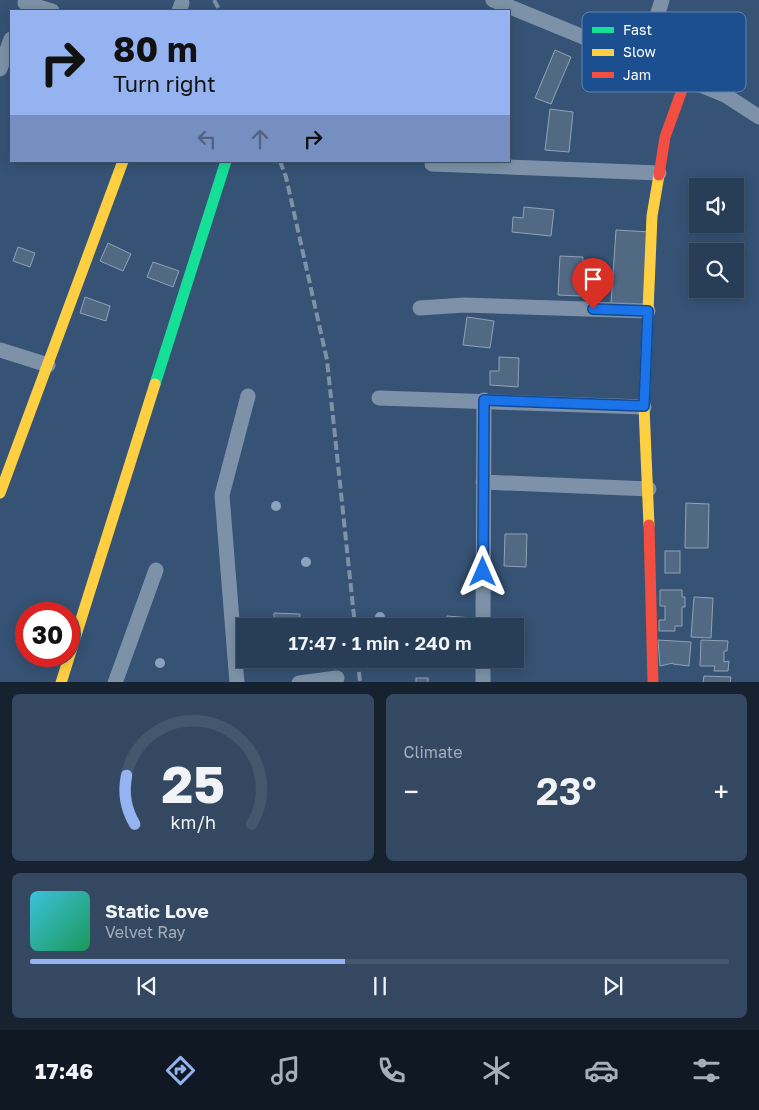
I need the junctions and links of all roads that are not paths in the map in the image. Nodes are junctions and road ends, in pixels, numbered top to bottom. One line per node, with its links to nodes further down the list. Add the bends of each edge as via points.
1 (493, 0): 6 (street)
2 (662, 0): 5 (street)
3 (24, 5): 4 (street)
4 (47, 10)
5 (658, 12)
6 (582, 36)
7 (10, 42): 8 (street)
8 (0, 69)
9 (681, 92): 15 (street, via 665,137)
10 (718, 92): 11 (street)
11 (759, 117)
12 (124, 162): 19 (street)
13 (226, 162): 31 (street)
14 (432, 164): 15 (street)
15 (659, 173): 17 (street, via 652,216)
16 (420, 308): 17 (street, via 464,305)
17 (648, 311): 23 (street)
18 (0, 350): 19 (street)
19 (48, 364): 26 (street)
20 (248, 396): 33 (street, via 222,495)
21 (379, 398): 22 (street)
22 (484, 400): 23 (street); 24 (street)
23 (644, 406): 25 (street)
24 (483, 482): 25 (street); 28 (street)
25 (649, 489): 36 (street)
26 (0, 493)
27 (156, 570): 32 (street)
28 (483, 618)
29 (483, 668): 35 (street)
30 (337, 678): 34 (street)
31 (61, 682)
32 (115, 682)
33 (237, 682)
34 (300, 682)
35 (483, 682)
36 (653, 682)

